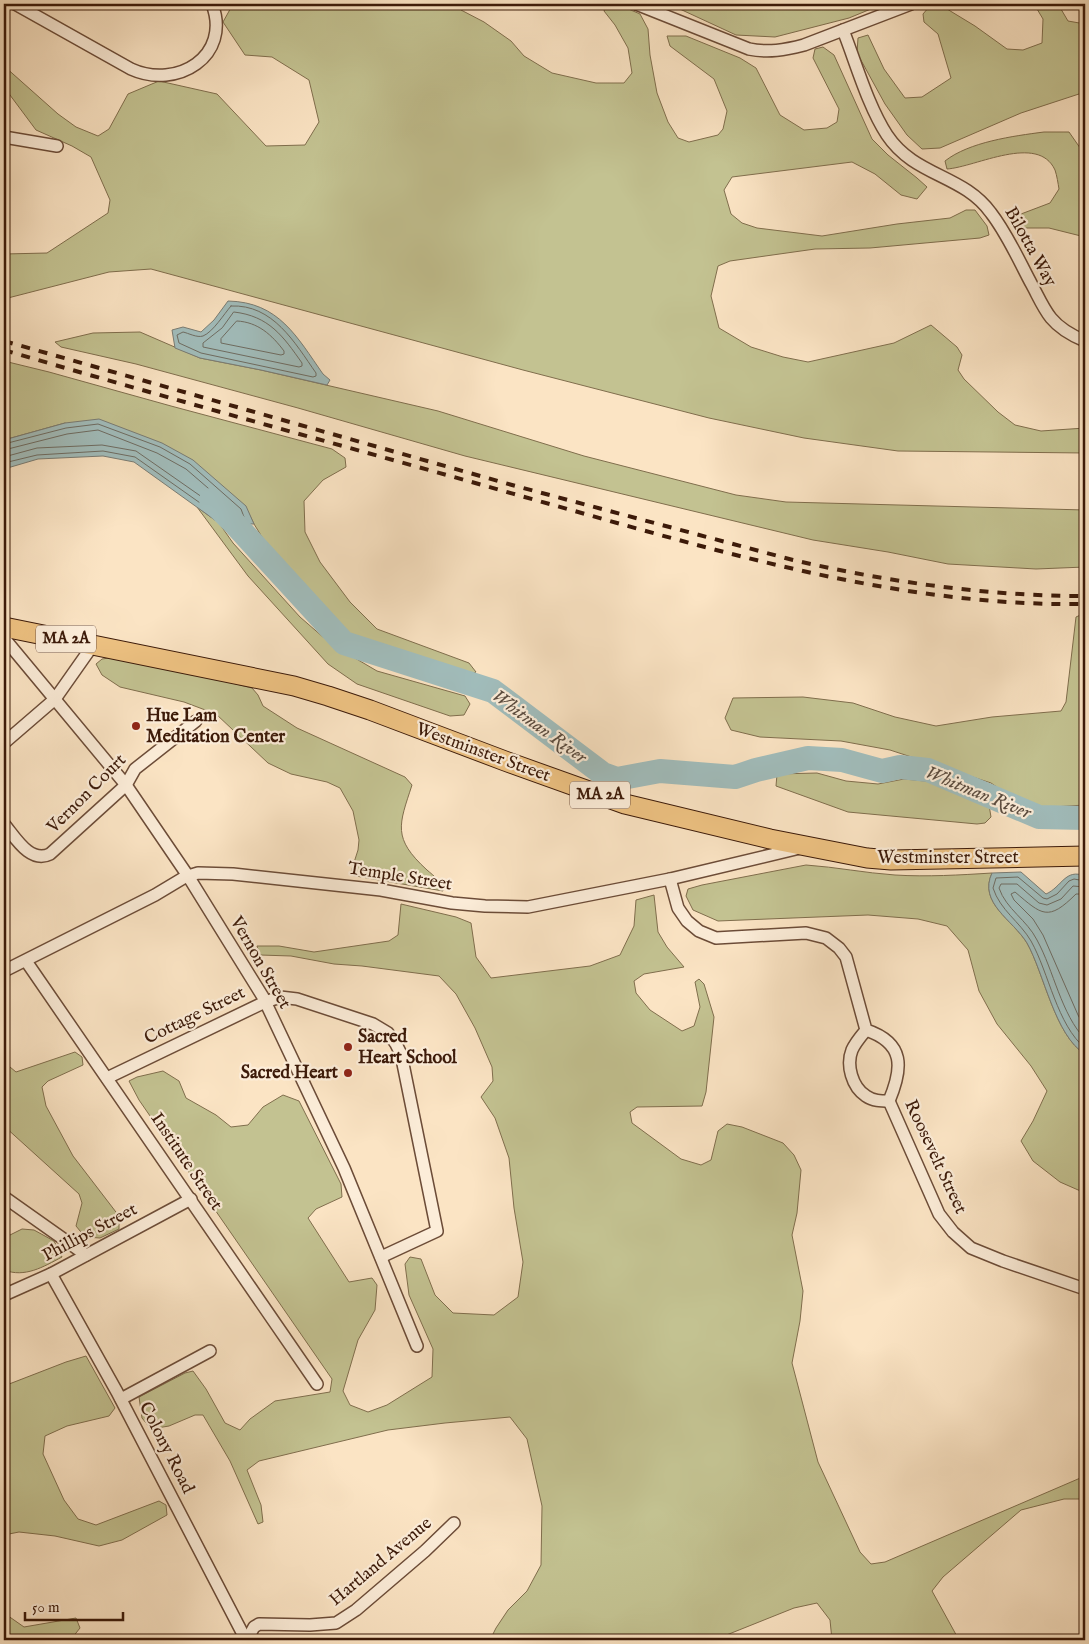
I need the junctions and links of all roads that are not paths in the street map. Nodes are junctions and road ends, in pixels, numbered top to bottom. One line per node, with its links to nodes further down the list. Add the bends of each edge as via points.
1 (16, 4): 2 (street, via 132,69 158,77 184,72 209,50 216,28)
2 (212, 4)
3 (636, 4): 5 (street, via 752,50 788,49)
4 (911, 4): 5 (street)
5 (843, 30): 8 (street, Bilotta Way, via 876,117 887,135 898,149 920,166 977,196 1005,234 1051,318)
6 (4, 137): 7 (street)
7 (57, 146)
8 (1085, 342)
9 (4, 627): 11 (highway, Westminster Street / MA 2A)
10 (4, 638): 12 (street, Vernon Street)
11 (93, 645): 12 (street); 17 (highway, Westminster Street / MA 2A, via 294,686 625,804)
12 (55, 699): 14 (street); 15 (street, Vernon Street)
13 (196, 721): 15 (street, Vernon Court, via 135,769)
14 (4, 743)
15 (126, 785): 16 (street, Vernon Court, via 47,856 29,852); 19 (street, Vernon Street)
16 (4, 824)
17 (808, 846): 18 (highway, Westminster Street / MA 2A, via 891,860); 20 (street, Temple Street)
18 (1085, 856)
19 (188, 876): 20 (street, Temple Street, via 233,874 381,890 452,903 520,907); 21 (street, Temple Street); 23 (street, Vernon Street)
20 (670, 878): 24 (street, via 678,908 687,922 699,931 716,938 806,933 826,938 839,948 846,957)
21 (26, 961): 22 (street, Temple Street); 25 (street, Institute Street)
22 (4, 971)
23 (265, 1002): 25 (street, Cottage Street); 30 (street, Vernon Street, via 344,1168); 30 (street, Cottage Street, via 283,997 305,1001 379,1026 401,1054 436,1231)
24 (866, 1030): 26 (street, Roosevelt Street, via 880,1035 897,1054 897,1082); 26 (street, Roosevelt Street, via 852,1050 849,1065 854,1081 865,1096)
25 (107, 1078): 28 (street, Institute Street)
26 (889, 1101): 32 (street, Roosevelt Street, via 939,1214 953,1232 971,1248)
27 (4, 1197): 29 (street)
28 (190, 1199): 29 (street, Phillips Street); 36 (street, Institute Street)
29 (86, 1255): 31 (street, Phillips Street)
30 (382, 1257): 34 (street, Vernon Street)
31 (51, 1274): 33 (street, Phillips Street); 37 (street, Colony Road)
32 (1085, 1289)
33 (4, 1295)
34 (417, 1346)
35 (210, 1351): 37 (street)
36 (317, 1384)
37 (120, 1399): 39 (street, Colony Road)
38 (454, 1523): 39 (street, Hartland Avenue, via 356,1610 336,1623 259,1624)
39 (246, 1640)

